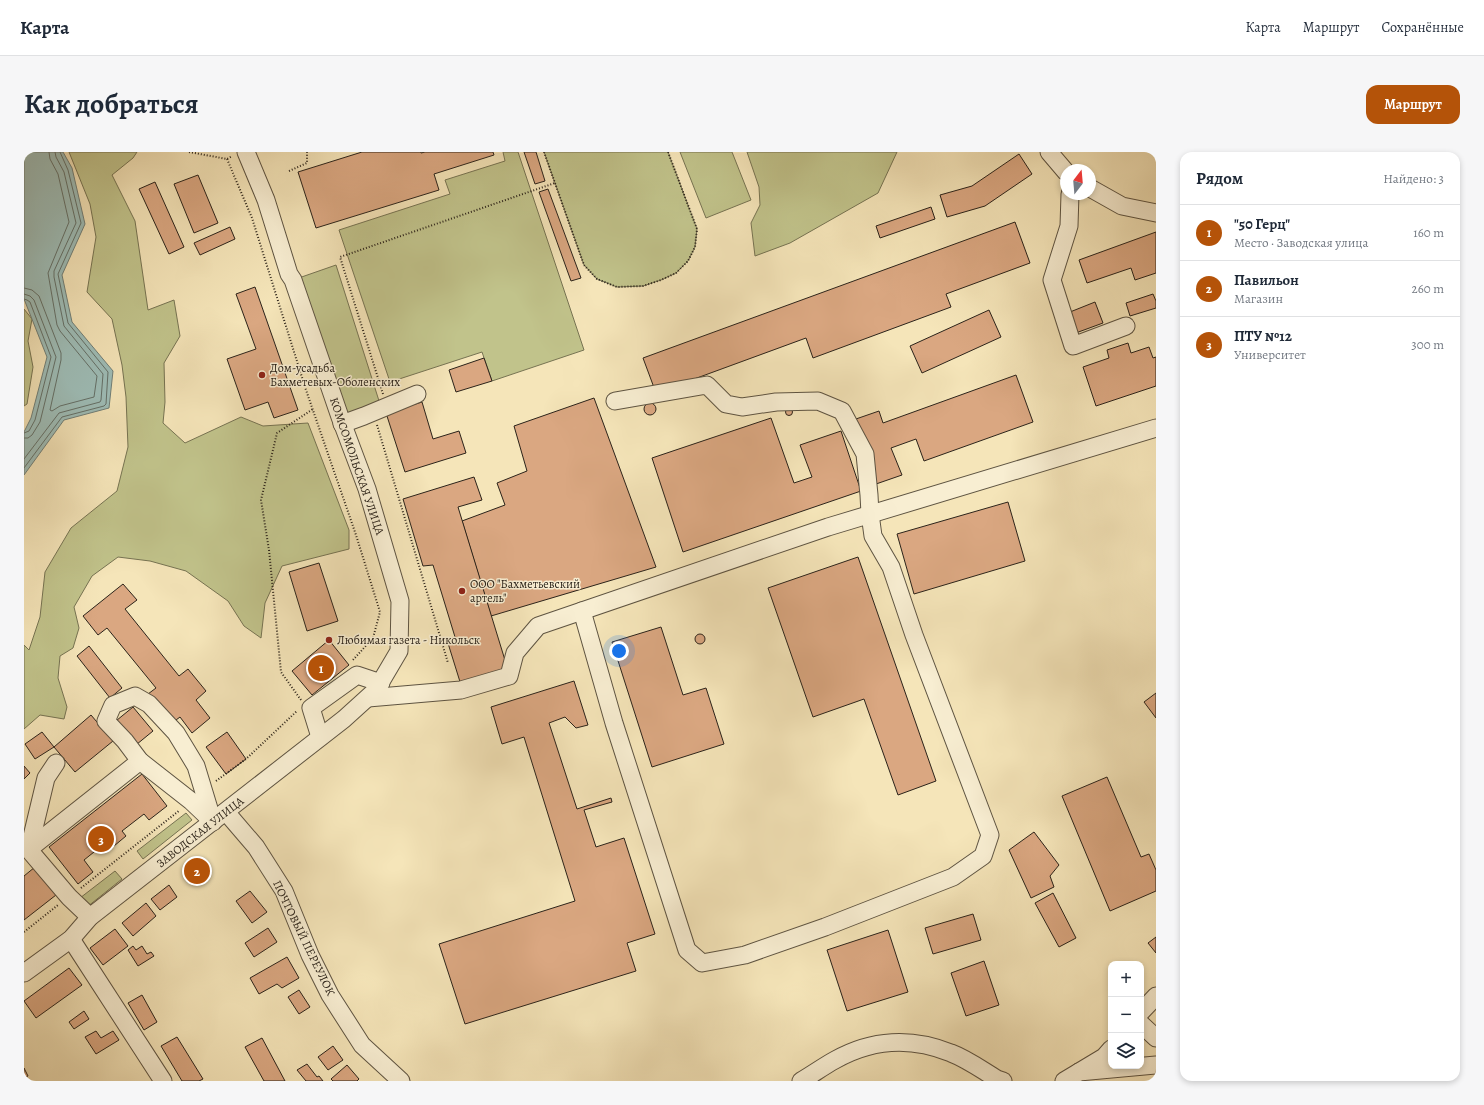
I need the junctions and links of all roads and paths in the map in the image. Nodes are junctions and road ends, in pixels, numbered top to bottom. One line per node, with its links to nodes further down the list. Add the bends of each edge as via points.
1 (189, 152): 7 (path)
2 (307, 152): 9 (path, via 307,162)
3 (544, 152): 10 (path)
4 (668, 152): 10 (path, via 697,229 695,247 688,261 676,272 642,286 617,287 598,279 584,265)
5 (1050, 152): 8 (street)
6 (240, 154): 7 (path); 19 (street, КОМСОМОЛЬСКАЯ УЛИЦА, via 266,200)
7 (227, 159): 17 (path, via 252,218)
8 (1060, 164)
9 (289, 171)
10 (555, 183): 18 (path, via 340,257)
11 (1096, 191): 13 (street, via 1122,206)
12 (1070, 200): 14 (street, via 1069,226 1052,280 1073,346)
13 (1156, 213)
14 (1126, 326)
15 (417, 394): 18 (street)
16 (615, 401): 21 (street, via 707,385 726,404 742,407 776,402 818,401 842,411 865,454)
17 (313, 409): 24 (path, via 380,612 373,638); 26 (path, via 277,432 261,500 282,672)
18 (380, 410): 19 (street); 23 (path)
19 (342, 424): 25 (street, КОМСОМОЛЬСКАЯ УЛИЦА, via 367,489 400,601 399,651)
20 (1156, 428): 21 (street)
21 (870, 514): 22 (street); 22 (street, via 873,536 891,567 990,835 983,856 953,877 745,955 702,963 687,950 614,723)
22 (582, 611): 25 (street, via 538,626 516,653 509,676 461,690)
23 (448, 663)
24 (349, 664)
25 (375, 690): 28 (street, ЗАВОДСКАЯ УЛИЦА); 28 (street, via 357,675 311,708)
26 (304, 704)
27 (299, 709): 31 (path, via 246,759)
28 (320, 737): 32 (street, ЗАВОДСКАЯ УЛИЦА)
29 (140, 761): 31 (street, ПОЧТОВЫЙ ПЕРЕУЛОК); 31 (street, ПОЧТОВЫЙ ПЕРЕУЛОК, via 106,721 113,705 135,696 149,704 176,733 196,766); 33 (street)
30 (56, 763): 33 (street, via 46,778)
31 (197, 796): 32 (street, ПОЧТОВЫЙ ПЕРЕУЛОК); 34 (path)
32 (219, 817): 35 (street, ЗАВОДСКАЯ УЛИЦА); 47 (street, ПОЧТОВЫЙ ПЕРЕУЛОК, via 256,847 284,891 310,955 330,995 362,1045)
33 (27, 846): 34 (street)
34 (69, 897): 35 (street); 36 (path)
35 (90, 917): 37 (street, ЗАВОДСКАЯ УЛИЦА)
36 (24, 932)
37 (71, 939): 38 (street, ЗАВОДСКАЯ УЛИЦА); 46 (street)
38 (24, 974)
39 (1156, 996): 40 (street)
40 (1144, 1009)
41 (1144, 1027): 42 (street)
42 (1156, 1038)
43 (1108, 1053): 45 (street, via 1104,1058)
44 (1156, 1065): 45 (street)
45 (1079, 1072): 50 (street)
46 (163, 1081)
47 (401, 1081)
48 (802, 1081): 49 (street, via 848,1054 881,1044 902,1042 924,1044 952,1053)
49 (1003, 1081)
50 (1064, 1081)

